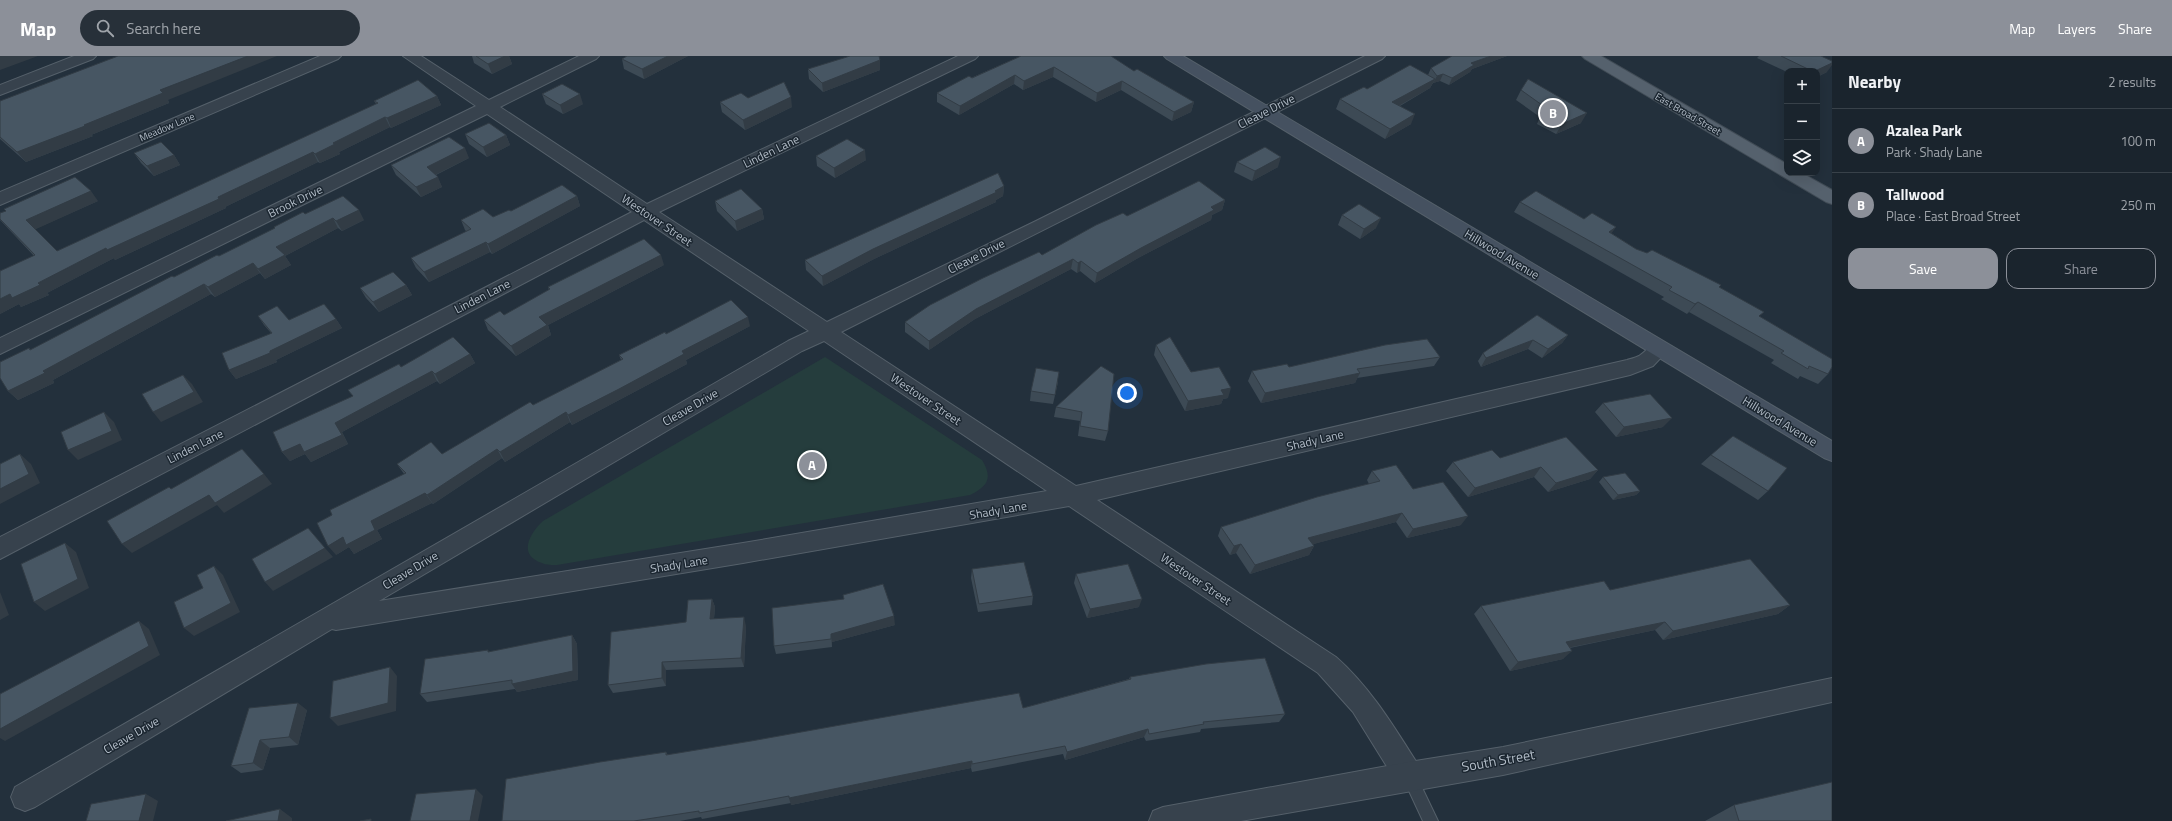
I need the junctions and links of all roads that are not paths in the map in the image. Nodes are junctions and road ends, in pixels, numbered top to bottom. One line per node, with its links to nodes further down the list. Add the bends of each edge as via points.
1 (88, 56): 9 (street)
2 (334, 56): 15 (street, Meadow Lane)
3 (411, 56): 10 (street, Westover Street)
4 (591, 56): 10 (street, Brook Drive)
5 (970, 56): 16 (street, Linden Lane)
6 (1172, 56): 11 (main road, Hillwood Avenue)
7 (1377, 56): 11 (street, Cleave Drive)
8 (1590, 56): 12 (main road, East Broad Street)
9 (0, 90)
10 (488, 107): 16 (street, Westover Street); 18 (street, Brook Drive)
11 (1265, 111): 17 (street, Cleave Drive); 19 (main road, Hillwood Avenue)
12 (1784, 170)
13 (1795, 176): 14 (main road)
14 (1832, 198)
15 (0, 199)
16 (645, 212): 17 (street, Westover Street); 22 (street, Linden Lane)
17 (825, 332): 21 (street, Westover Street); 23 (street, Cleave Drive, via 795,346)
18 (0, 347)
19 (1659, 349): 20 (main road, Hillwood Avenue); 21 (street, Shady Lane, via 1646,361 1630,367)
20 (1832, 452)
21 (1072, 496): 23 (street, Shady Lane, via 751,552); 25 (street, Westover Street, via 1344,679 1364,703)
22 (0, 549)
23 (325, 621): 26 (street, Cleave Drive)
24 (1832, 690): 25 (street, South Street, via 1503,760)
25 (1409, 776): 27 (street, South Street); 28 (lane)
26 (24, 798)
27 (1163, 821)
28 (1431, 821)

